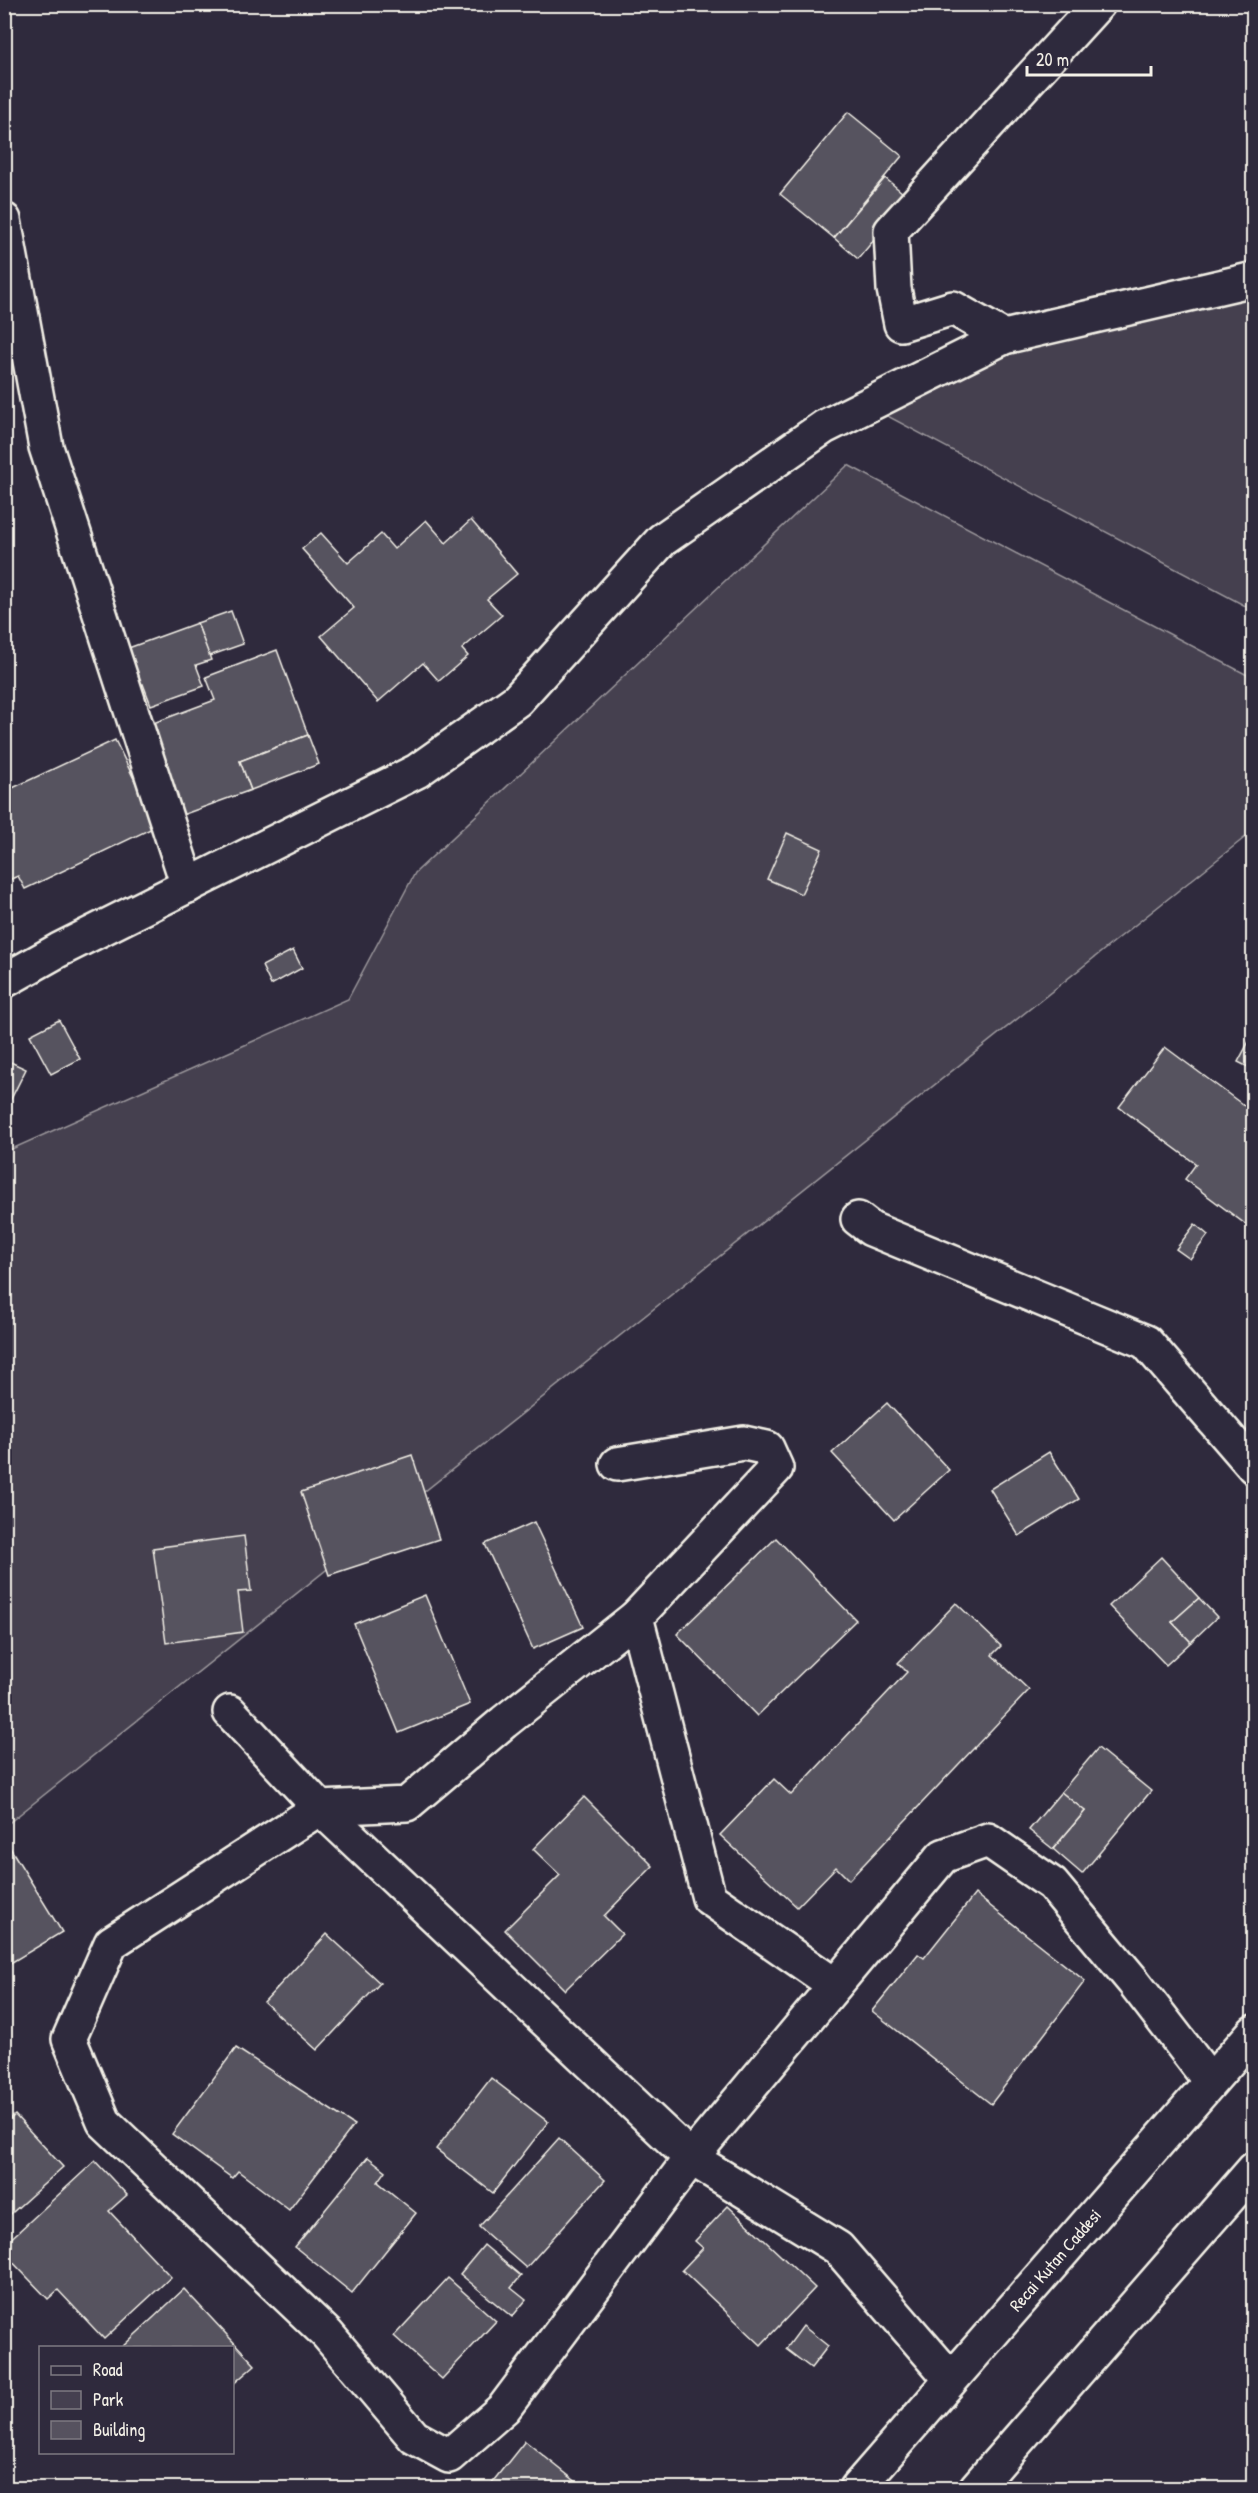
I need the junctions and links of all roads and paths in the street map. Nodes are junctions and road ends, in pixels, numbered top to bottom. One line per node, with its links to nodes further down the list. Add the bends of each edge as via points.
1 (1098, 4): 4 (street, via 891,231 894,289 901,324 952,308)
2 (4, 220): 5 (street, via 46,447)
3 (1254, 279): 4 (street)
4 (1004, 337): 5 (street, via 824,427 662,540 517,700 417,771)
5 (188, 886): 6 (street)
6 (4, 981)
7 (858, 1219): 9 (street, via 872,1229 1146,1342)
8 (617, 1464): 10 (street, via 744,1443 767,1448 776,1468)
9 (1254, 1467)
10 (636, 1617): 12 (street, via 407,1804); 13 (street, via 709,1898)
11 (230, 1712): 12 (street)
12 (320, 1808): 16 (street); 16 (street, via 111,1942 69,2039 104,2122 327,2334 414,2437 449,2456 504,2408)
13 (835, 1985): 15 (street, via 943,1856 988,1840 1052,1884); 16 (street)
14 (1254, 2032): 15 (street, Recai Kutan Caddesi)
15 (1210, 2082): 18 (street, Recai Kutan Caddesi)
16 (691, 2158): 18 (street, via 838,2248)
17 (1254, 2169): 20 (street)
18 (951, 2379): 19 (street, Recai Kutan Caddesi)
19 (857, 2488)
20 (976, 2488)

